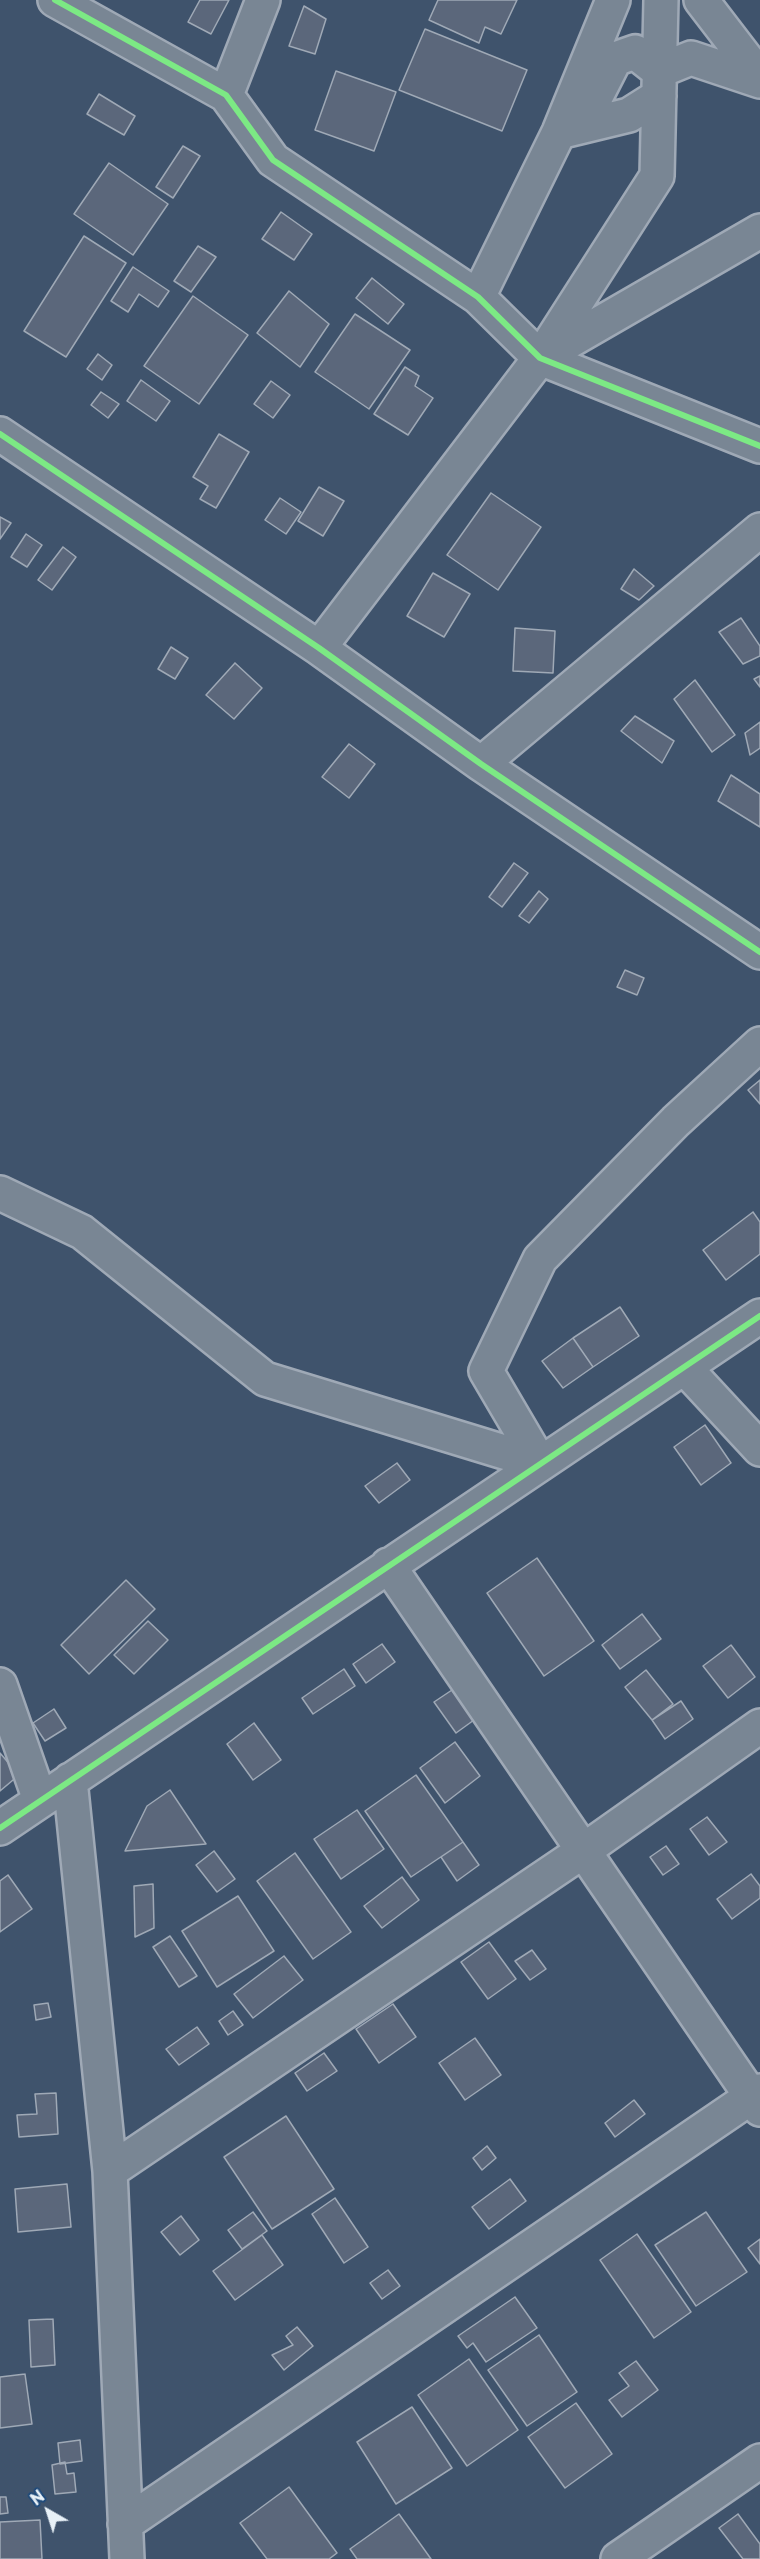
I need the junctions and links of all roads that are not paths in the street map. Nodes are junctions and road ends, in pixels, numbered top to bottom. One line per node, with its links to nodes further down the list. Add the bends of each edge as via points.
1 (55, 0): 8 (street)
2 (263, 0): 8 (street)
3 (613, 0): 9 (street)
4 (661, 0): 7 (street)
5 (701, 0): 6 (street)
6 (760, 79): 7 (street, via 691,58)
7 (659, 83): 9 (street, via 629,115); 9 (street, via 635,52 615,59 590,108); 12 (street, via 657,176)
8 (226, 95): 11 (street, via 273,160)
9 (559, 132): 11 (street)
10 (760, 231): 12 (street)
11 (478, 297): 12 (street)
12 (540, 358): 14 (street); 16 (street)
13 (0, 434): 16 (street)
14 (760, 446)
15 (760, 530): 17 (street)
16 (319, 648): 17 (street)
17 (481, 764): 18 (street)
18 (756, 944)
19 (760, 1044): 24 (street, via 676,1121 540,1259 486,1371)
20 (0, 1192): 24 (street, via 82,1232 265,1379)
21 (760, 1316): 22 (street)
22 (684, 1367): 23 (street); 24 (street)
23 (760, 1449)
24 (540, 1463): 25 (street)
25 (388, 1565): 28 (street); 31 (street)
26 (0, 1685): 29 (street)
27 (760, 1726): 31 (street)
28 (70, 1780): 29 (street); 33 (street)
29 (40, 1800): 30 (street)
30 (0, 1828)
31 (584, 1851): 32 (street); 33 (street)
32 (757, 2099): 35 (street)
33 (110, 2171): 35 (street)
34 (760, 2462): 37 (street)
35 (125, 2524): 36 (street)
36 (127, 2559)
37 (618, 2559)

